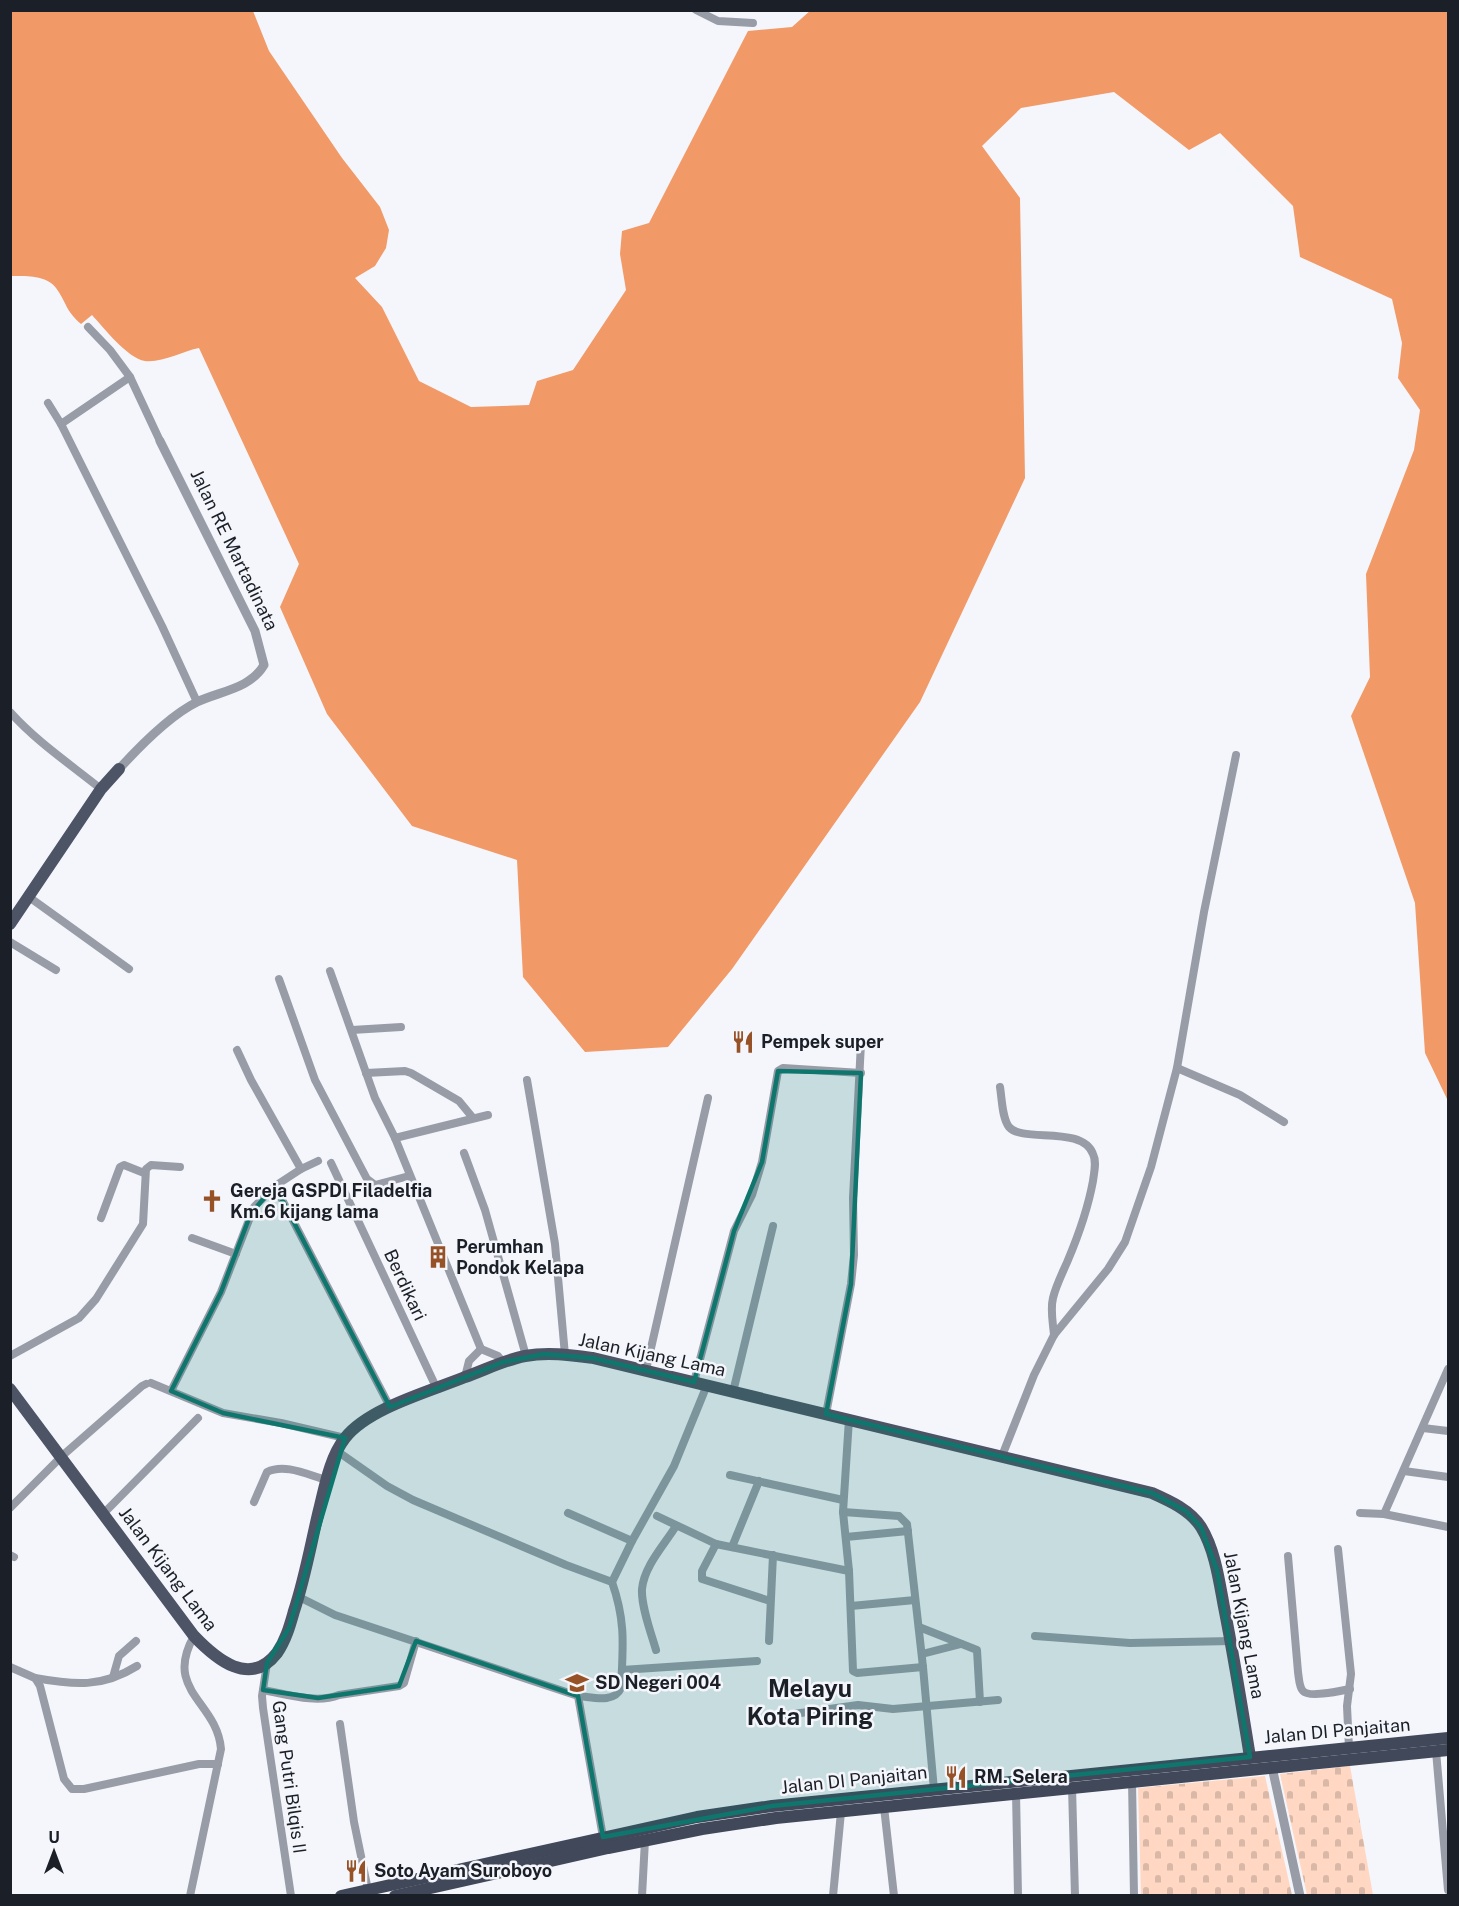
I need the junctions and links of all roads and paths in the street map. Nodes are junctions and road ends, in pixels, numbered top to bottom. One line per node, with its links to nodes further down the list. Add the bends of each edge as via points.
1 (696, 10): 2 (street, via 718,21)
2 (753, 23)
3 (88, 327): 4 (street)
4 (130, 377): 6 (street); 7 (street)
5 (48, 403): 6 (street)
6 (61, 424): 8 (street)
7 (160, 441): 8 (street, Jalan RE Martadinata, via 255,631 264,659 253,680)
8 (197, 702): 11 (street, Jalan RE Martadinata, via 140,746)
9 (10, 712): 12 (street, via 41,743)
10 (1236, 755): 24 (street)
11 (119, 769): 12 (main road, Jalan RE Martadinata)
12 (102, 789): 13 (main road, Jalan RE Martadinata)
13 (29, 897): 14 (main road, Jalan RE Martadinata); 16 (street)
14 (10, 924)
15 (10, 942): 17 (street)
16 (129, 969)
17 (56, 970)
18 (330, 970): 21 (street)
19 (279, 979): 40 (street, via 315,1080 367,1179 375,1185)
20 (401, 1026): 21 (street)
21 (352, 1030): 25 (street)
22 (861, 1043): 26 (street)
23 (237, 1050): 38 (street)
24 (1177, 1068): 32 (street, via 1240,1095); 46 (street, via 1151,1167 1125,1242)
25 (366, 1073): 31 (street, via 411,1073 459,1101); 33 (street)
26 (861, 1073): 55 (street, via 783,1068 778,1071 762,1162 734,1232); 62 (street, via 853,1265)
27 (527, 1080): 48 (street, via 555,1245)
28 (1000, 1087): 46 (street, via 1005,1116 1013,1130 1077,1140 1090,1148 1094,1156 1091,1192 1082,1224 1053,1298)
29 (708, 1098): 52 (street)
30 (488, 1115): 31 (street)
31 (473, 1118): 33 (street)
32 (1284, 1122)
33 (394, 1138): 40 (street)
34 (464, 1153): 50 (street, via 485,1210)
35 (318, 1161): 38 (street)
36 (331, 1163): 57 (street, Berdikari)
37 (180, 1167): 39 (street, via 151,1165)
38 (301, 1169): 41 (street)
39 (144, 1173): 42 (street, via 120,1167); 49 (street, via 143,1224 96,1299 79,1318)
40 (409, 1176): 47 (street)
41 (275, 1186): 45 (street, via 254,1207); 61 (street)
42 (101, 1218)
43 (773, 1227): 60 (street)
44 (192, 1238): 45 (street)
45 (236, 1254): 59 (street)
46 (1054, 1335): 70 (street)
47 (481, 1349): 51 (street); 54 (street, via 469,1361)
48 (565, 1355): 50 (main road, Jalan Kijang Lama); 52 (main road, Jalan Kijang Lama)
49 (10, 1356)
50 (526, 1356): 51 (main road, Jalan Kijang Lama)
51 (503, 1362): 54 (main road, Jalan Kijang Lama)
52 (646, 1370): 55 (main road, Jalan Kijang Lama)
53 (1448, 1370): 65 (street)
54 (465, 1377): 57 (main road, Jalan Kijang Lama)
55 (694, 1382): 56 (main road, Jalan Kijang Lama)
56 (707, 1385): 60 (main road, Jalan Kijang Lama); 89 (street, via 674,1466)
57 (436, 1387): 61 (main road, Jalan Kijang Lama)
58 (10, 1389): 69 (main road, Jalan Kijang Lama)
59 (171, 1391): 67 (street, via 223,1413); 69 (street, via 149,1383 142,1386)
60 (733, 1392): 62 (main road, Jalan Kijang Lama)
61 (390, 1407): 67 (main road, Jalan Kijang Lama, via 362,1421)
62 (826, 1414): 64 (main road, Jalan Kijang Lama)
63 (198, 1418): 81 (street)
64 (849, 1419): 70 (main road, Jalan Kijang Lama); 76 (street)
65 (1423, 1428): 66 (street); 71 (street)
66 (1449, 1431)
67 (345, 1438): 68 (main road, Jalan Kijang Lama)
68 (337, 1451): 74 (main road, Jalan Kijang Lama); 96 (street, via 413,1500)
69 (62, 1456): 78 (street); 81 (main road, Jalan Kijang Lama)
70 (1002, 1456): 107 (main road, Jalan Kijang Lama, via 1152,1493 1185,1511 1201,1527 1208,1542)
71 (1404, 1471): 73 (street); 83 (street)
72 (730, 1475): 75 (street)
73 (1449, 1477)
74 (326, 1480): 77 (street, via 290,1469 272,1470 267,1472); 97 (main road, Jalan Kijang Lama)
75 (759, 1481): 76 (street); 91 (street)
76 (843, 1500): 79 (street)
77 (254, 1502)
78 (10, 1508)
79 (843, 1512): 87 (street, via 900,1516); 88 (street)
80 (1360, 1512): 83 (street)
81 (104, 1513): 102 (main road, Jalan Kijang Lama)
82 (568, 1513): 89 (street)
83 (1384, 1514): 86 (street)
84 (657, 1516): 85 (street)
85 (676, 1526): 90 (street); 109 (street, via 647,1572 642,1588)
86 (1449, 1527)
87 (908, 1531): 88 (street); 99 (street)
88 (846, 1538): 95 (street)
89 (633, 1541): 96 (street)
90 (716, 1544): 91 (street); 98 (street, via 701,1578)
91 (732, 1547): 93 (street)
92 (1338, 1549): 119 (street)
93 (773, 1556): 95 (street); 98 (street)
94 (1288, 1556): 119 (street, via 1301,1689 1308,1694)
95 (849, 1571): 100 (street)
96 (612, 1582): 116 (street, via 622,1618)
97 (299, 1597): 105 (street, via 325,1611); 112 (main road, Jalan Kijang Lama, via 284,1641)
98 (770, 1600): 106 (street)
99 (915, 1600): 100 (street); 101 (street)
100 (851, 1606): 115 (street, via 854,1672)
101 (919, 1627): 108 (street); 110 (street)
102 (194, 1636): 112 (main road, Jalan Kijang Lama, via 214,1656 235,1667); 131 (street, via 184,1656 184,1675 215,1726 220,1742)
103 (1035, 1636): 107 (street, via 1130,1643)
104 (136, 1641): 117 (street, via 119,1656)
105 (416, 1641): 120 (street, via 404,1683 399,1686 331,1698); 121 (street)
106 (769, 1641)
107 (1232, 1641): 130 (main road, Jalan Kijang Lama)
108 (962, 1643): 110 (street); 123 (street, via 978,1651)
109 (656, 1650)
110 (922, 1654): 115 (street)
111 (757, 1660): 116 (street)
112 (267, 1663): 120 (street, Gang Putri Bilqis II)
113 (137, 1666): 117 (street)
114 (10, 1667): 118 (street)
115 (923, 1667): 124 (street)
116 (622, 1670): 121 (street, via 621,1688 614,1697)
117 (113, 1677): 118 (street, via 76,1684)
118 (35, 1678): 131 (street, via 64,1779 72,1789 199,1764)
119 (1350, 1689): 128 (street)
120 (263, 1690): 146 (street, Gang Putri Bilqis II)
121 (578, 1696): 139 (street)
122 (998, 1700): 123 (street)
123 (980, 1702): 124 (street)
124 (926, 1707): 125 (street, via 858,1705); 135 (street)
125 (772, 1717)
126 (340, 1724): 142 (street)
127 (1449, 1738): 128 (highway, Jalan DI Panjaitan)
128 (1349, 1748): 130 (highway, Jalan DI Panjaitan)
129 (1442, 1751): 132 (highway, Jalan DI Panjaitan); 141 (street)
130 (1250, 1757): 135 (highway, Jalan DI Panjaitan)
131 (218, 1764): 145 (street)
132 (1272, 1767): 133 (highway, Jalan DI Panjaitan); 155 (street)
133 (1132, 1781): 134 (highway, Jalan DI Panjaitan); 154 (street)
134 (1072, 1787): 136 (highway, Jalan DI Panjaitan); 153 (street)
135 (934, 1790): 137 (highway, Jalan DI Panjaitan)
136 (1016, 1793): 137 (highway, Jalan DI Panjaitan); 152 (street)
137 (883, 1802): 138 (highway, Jalan DI Panjaitan); 139 (highway, Jalan DI Panjaitan, via 772,1806); 151 (street)
138 (841, 1812): 140 (highway, Jalan DI Panjaitan); 150 (street)
139 (603, 1837): 142 (highway, Jalan DI Panjaitan)
140 (645, 1840): 144 (highway, Jalan DI Panjaitan, via 489,1873); 149 (street)
141 (1447, 1865): 143 (street)
142 (368, 1890): 147 (highway, Jalan DI Panjaitan)
143 (1449, 1890)
144 (429, 1892): 148 (highway, Jalan DI Panjaitan)
145 (190, 1896)
146 (291, 1896)
147 (341, 1896)
148 (396, 1896)
149 (642, 1896)
150 (833, 1896)
151 (894, 1896)
152 (1018, 1896)
153 (1075, 1896)
154 (1134, 1896)
155 (1300, 1896)

